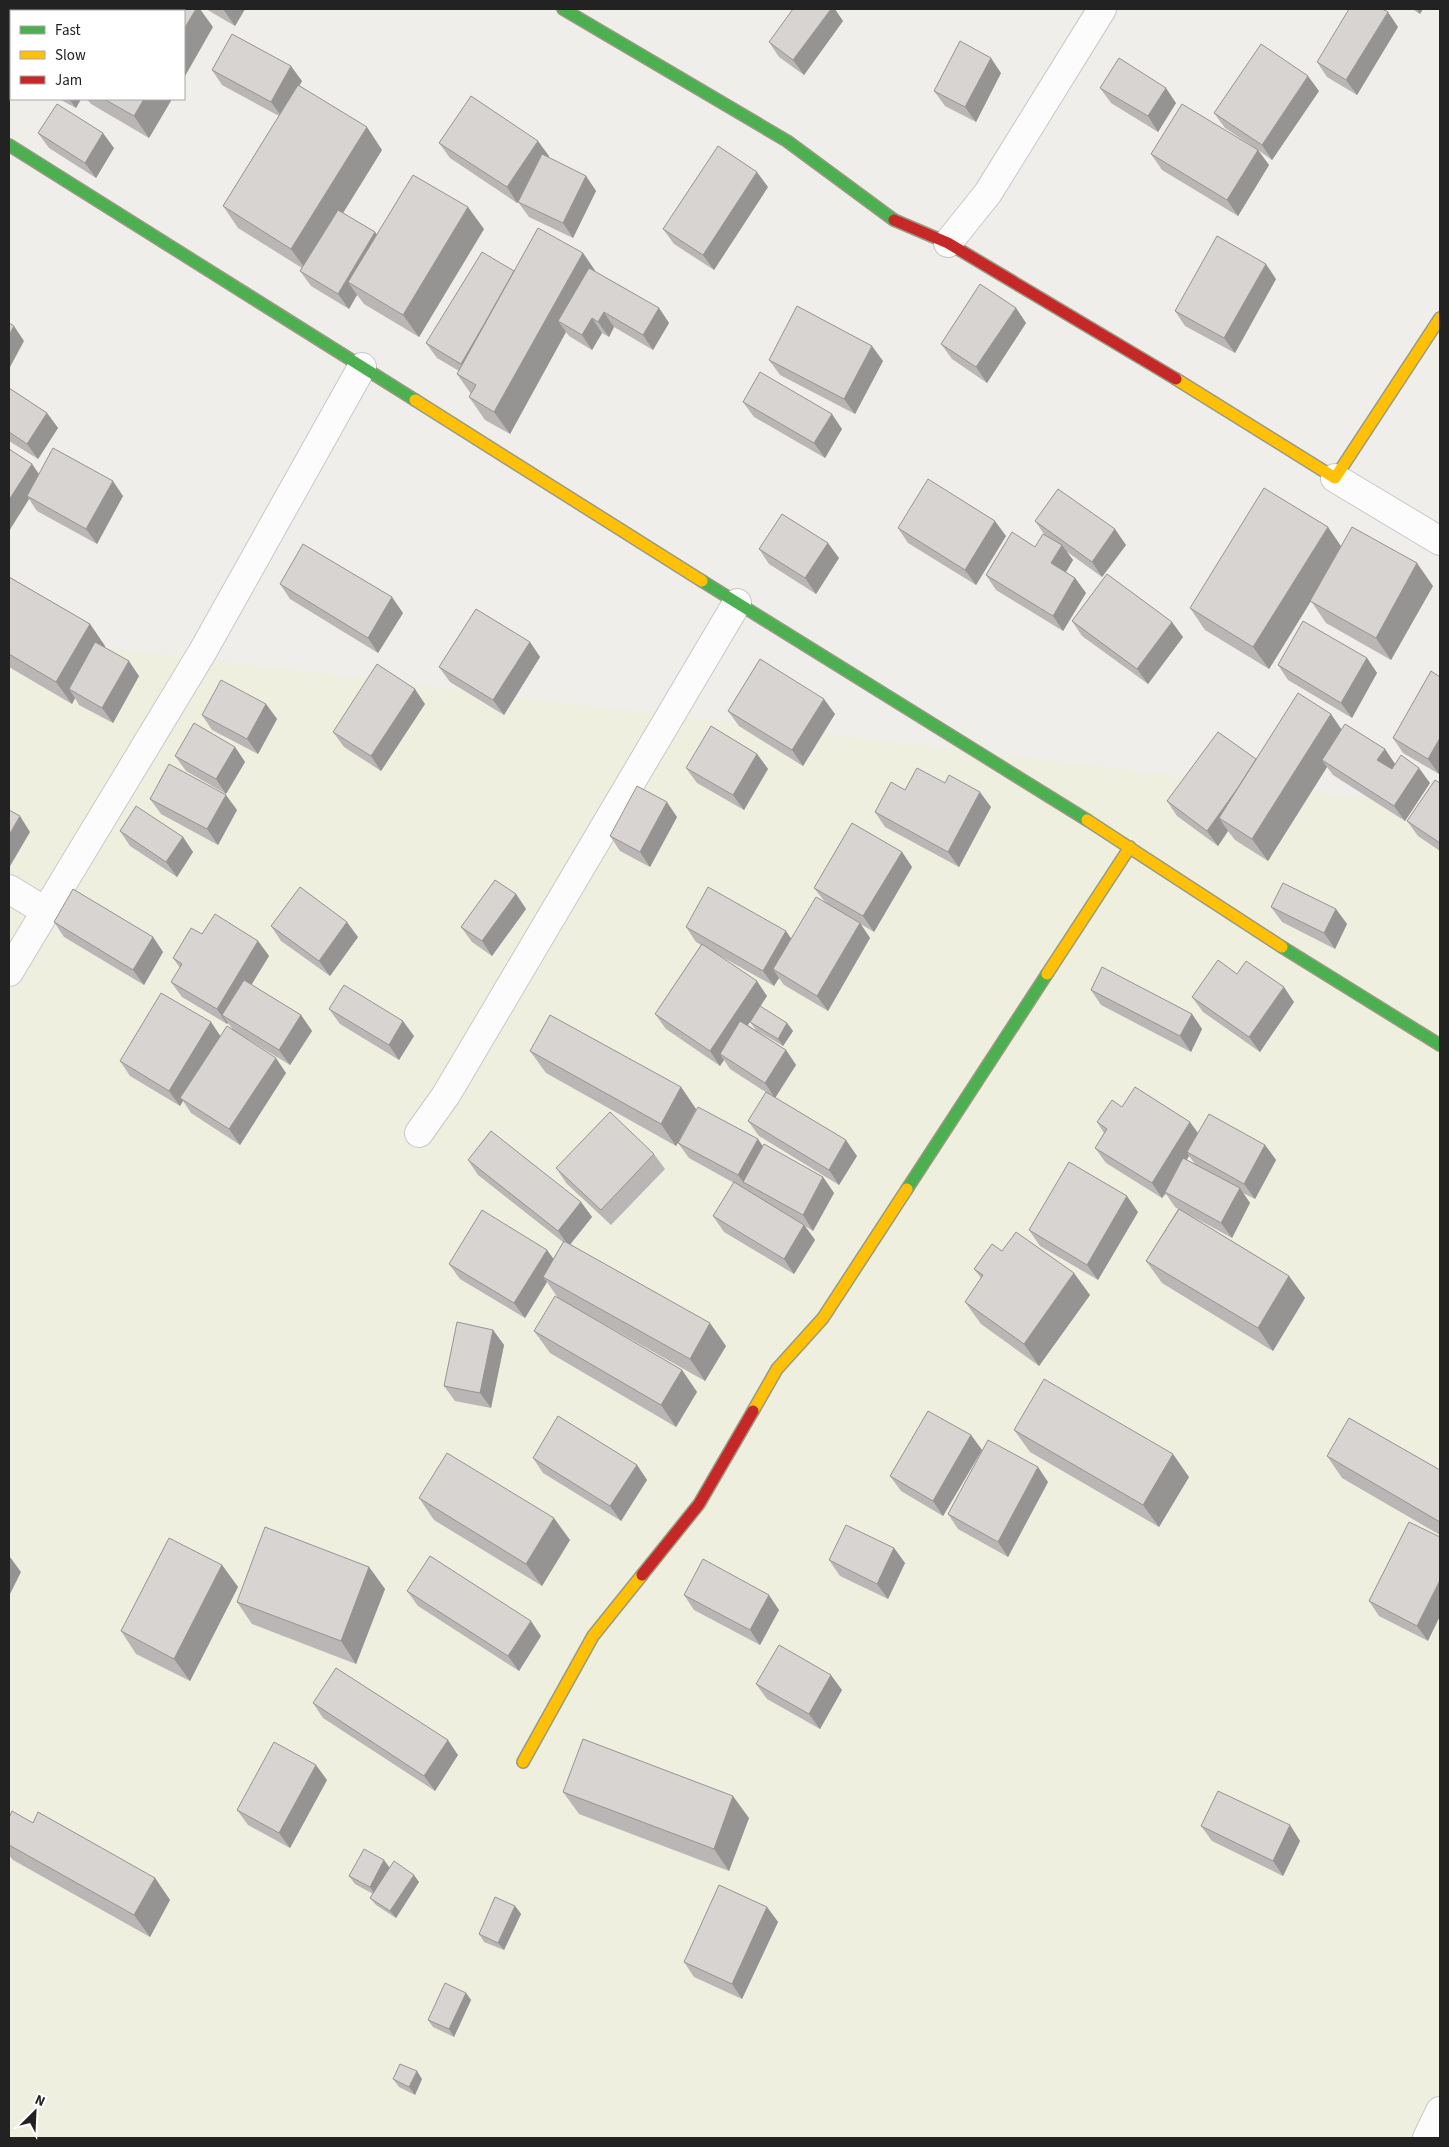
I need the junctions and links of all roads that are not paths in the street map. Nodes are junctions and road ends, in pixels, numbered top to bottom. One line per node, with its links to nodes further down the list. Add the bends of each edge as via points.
1 (563, 9): 4 (street, via 787,141 894,221)
2 (1102, 9): 4 (street, via 988,193)
3 (9, 145): 6 (street)
4 (948, 242): 7 (street, via 1259,429)
5 (1440, 318): 7 (street)
6 (362, 367): 9 (street); 12 (street, via 203,651)
7 (1334, 478): 8 (street)
8 (1440, 541)
9 (737, 604): 10 (street); 15 (street, via 446,1095)
10 (1130, 847): 14 (street, via 1270,940); 16 (street, via 823,1318 777,1369 699,1504 593,1636)
11 (9, 889): 12 (street)
12 (46, 911): 13 (street)
13 (9, 972)
14 (1440, 1045)
15 (419, 1133)
16 (523, 1762)
17 (1440, 2111): 18 (street)
18 (1427, 2138)

